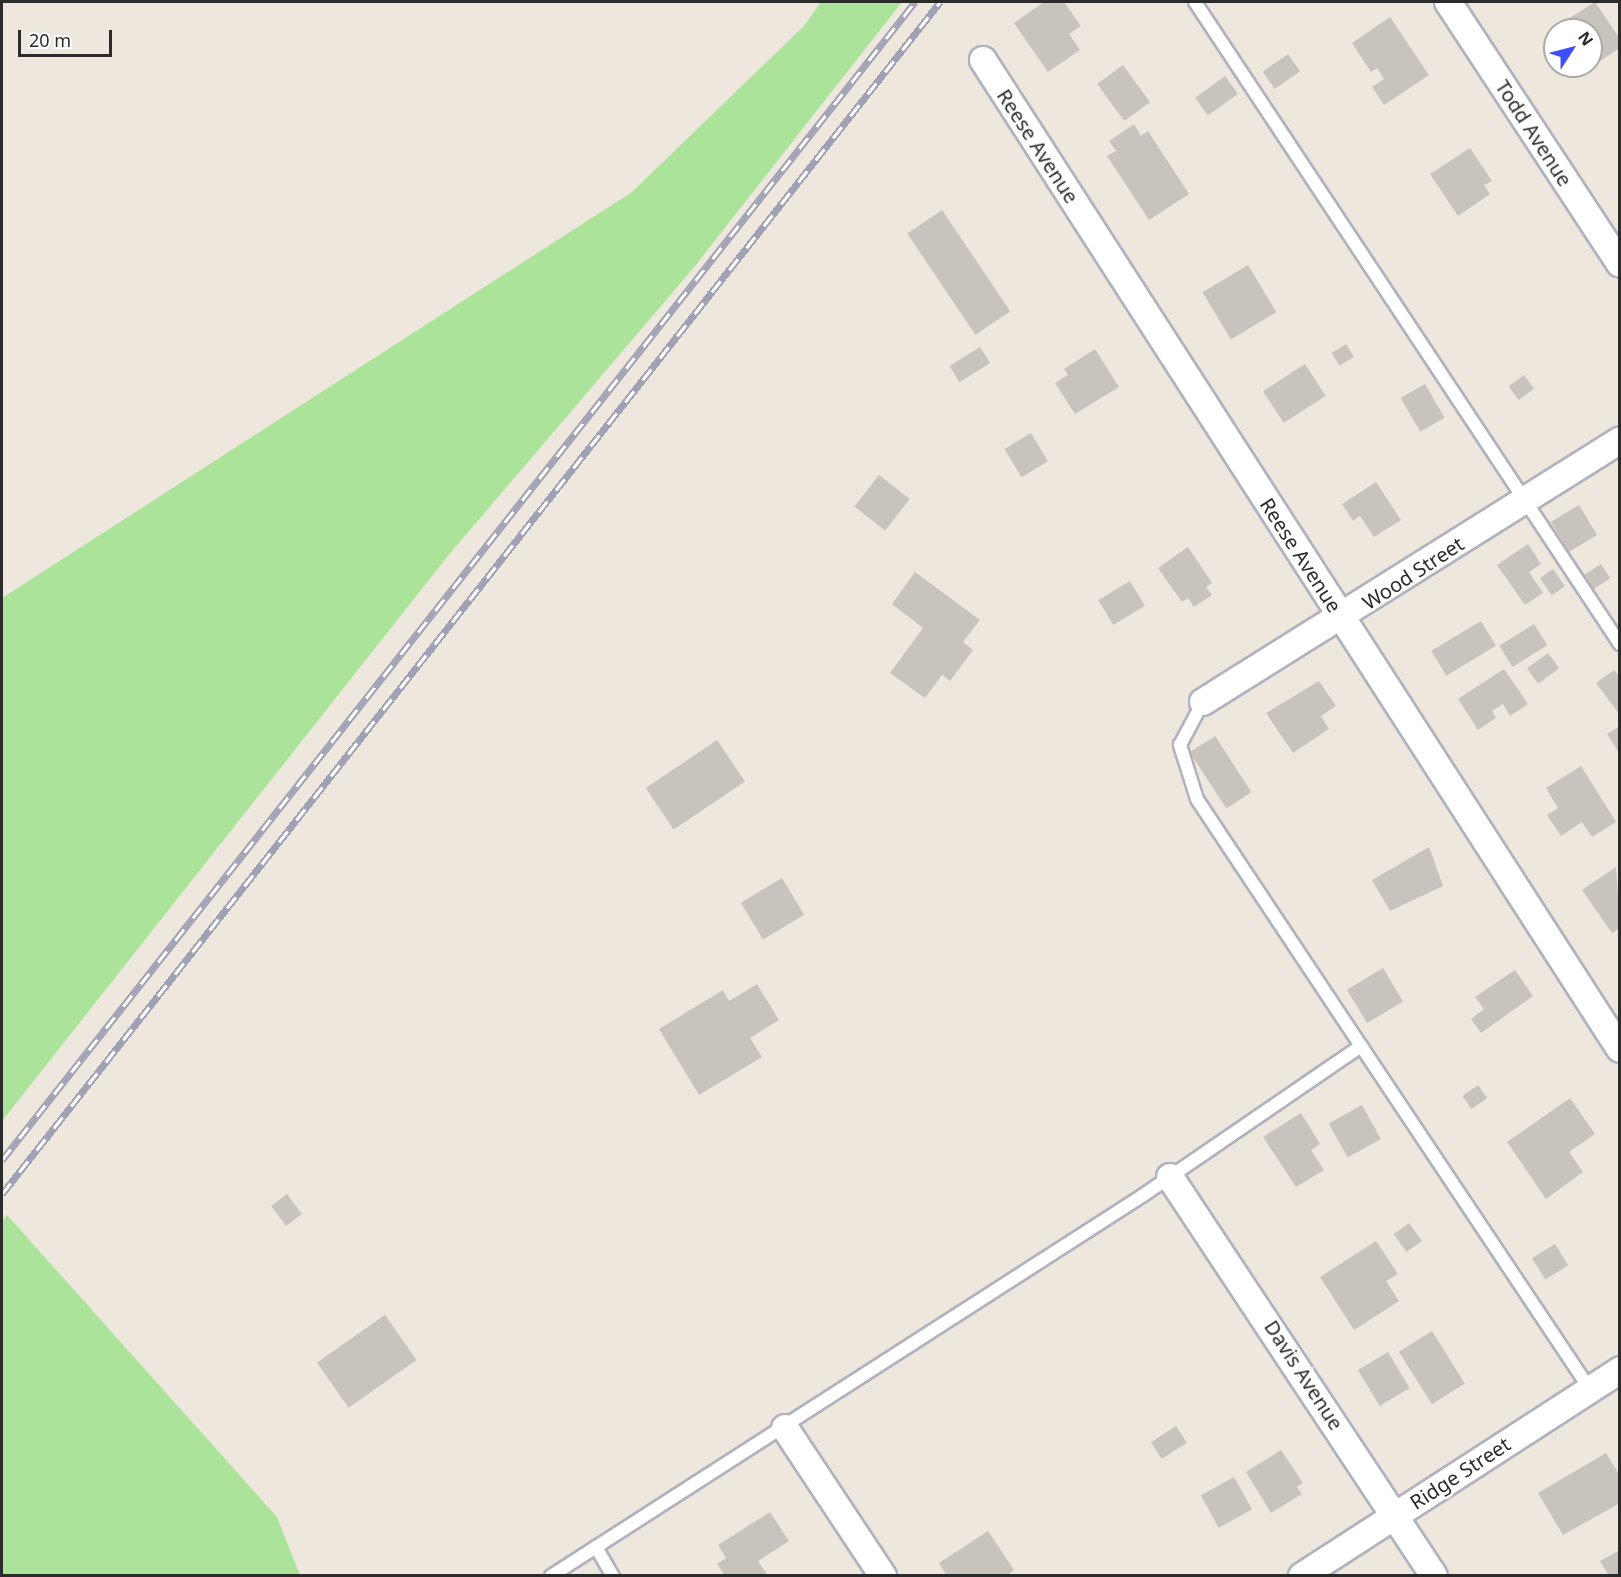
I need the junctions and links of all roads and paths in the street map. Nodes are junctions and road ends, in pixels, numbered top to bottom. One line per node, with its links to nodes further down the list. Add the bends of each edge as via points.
1 (1195, 2): 6 (lane)
2 (1448, 2): 4 (street, Todd Avenue)
3 (983, 60): 7 (street, Reese Avenue)
4 (1620, 264)
5 (1620, 440): 6 (street, Wood Street)
6 (1527, 499): 7 (street, Wood Street); 8 (lane)
7 (1342, 619): 9 (street, Wood Street); 11 (street, Reese Avenue)
8 (1620, 644)
9 (1203, 702): 10 (lane, via 1180,745 1192,790)
10 (1361, 1046): 12 (lane); 14 (lane)
11 (1620, 1049)
12 (1170, 1177): 15 (lane); 16 (street, Davis Avenue)
13 (1620, 1370): 14 (street, Ridge Street)
14 (1590, 1389): 16 (street, Ridge Street)
15 (785, 1428): 17 (lane); 20 (street)
16 (1394, 1515): 21 (street, Ridge Street); 22 (street, Davis Avenue)
17 (596, 1547): 18 (lane); 19 (lane)
18 (551, 1575)
19 (613, 1575)
20 (882, 1575)
21 (1302, 1575)
22 (1434, 1575)

